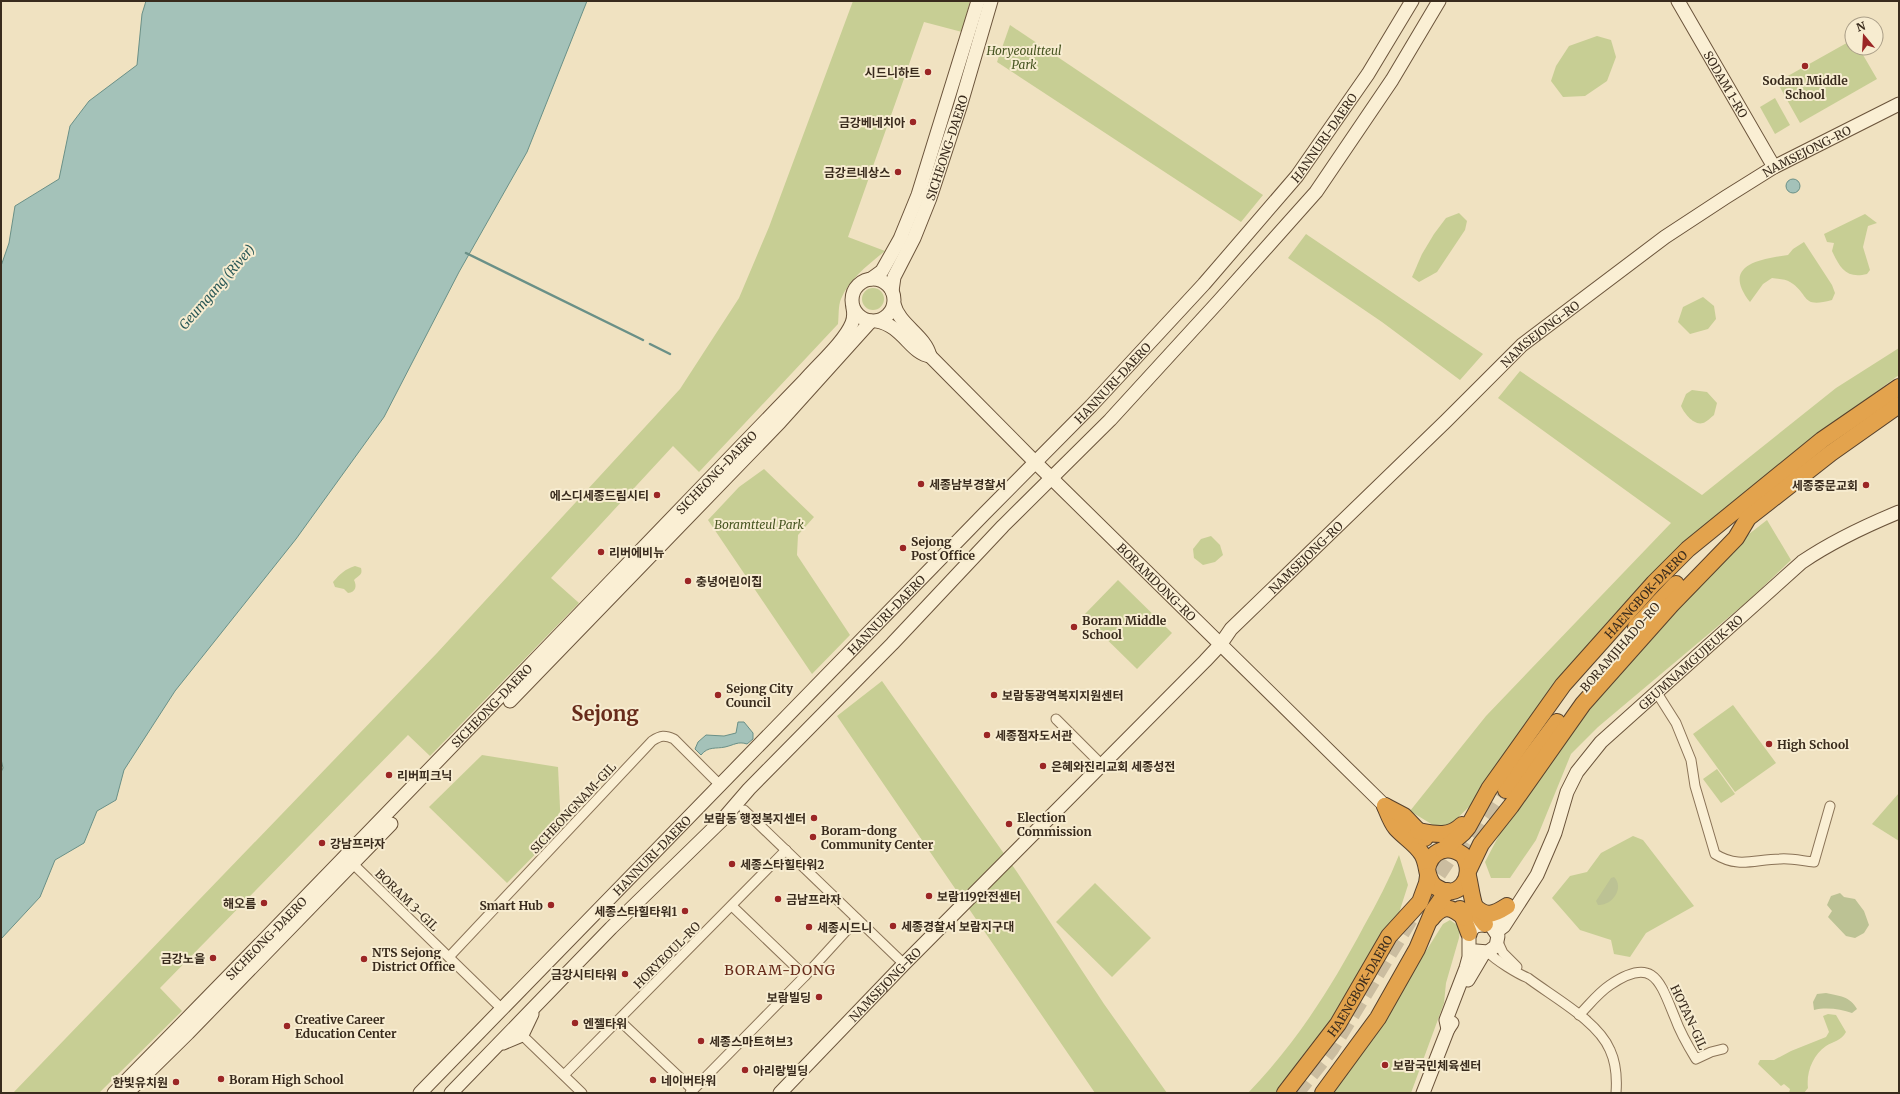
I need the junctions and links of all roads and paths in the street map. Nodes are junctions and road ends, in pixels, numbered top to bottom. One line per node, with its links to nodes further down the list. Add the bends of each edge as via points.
1 (978, 1): 8 (street, SICHEONG-DAERO, via 918,195 900,239 882,271)
2 (991, 1): 9 (street, SICHEONG-DAERO, via 930,198 914,238 894,276)
3 (1412, 1): 15 (street, HANNURI-DAERO, via 1368,74 1297,176 1204,284 1091,406)
4 (1440, 1): 16 (street, HANNURI-DAERO, via 1392,80 1316,192 1110,420)
5 (1678, 1): 7 (street, SODAM 1-RO)
6 (1899, 104): 7 (street, NAMSEJONG-RO)
7 (1774, 167): 19 (street, NAMSEJONG-RO, via 1665,237 1522,345 1441,427 1231,629)
8 (871, 279): 9 (street, via 883,282); 10 (street, via 855,289)
9 (893, 297): 11 (street, via 888,315); 12 (street, via 896,312 928,348)
10 (853, 308): 11 (street, via 860,317); 34 (street, SICHEONG-DAERO, via 852,323 805,380 557,637)
11 (874, 321): 12 (street, via 887,323 899,331 922,355); 34 (street, SICHEONG-DAERO, via 780,422)
12 (930, 356): 15 (street, BORAMDONG-RO)
13 (1899, 387): 18 (highway, HAENGBOK-DAERO, via 1822,440)
14 (1899, 405): 18 (highway, HAENGBOK-DAERO)
15 (1034, 462): 16 (street, BORAMDONG-RO); 23 (street, HANNURI-DAERO)
16 (1051, 478): 19 (street, BORAMDONG-RO); 25 (street, HANNURI-DAERO)
17 (1899, 512): 20 (street, GEUMNAMGUJEUK-RO, via 1842,538 1802,562)
18 (1743, 514): 24 (highway, BORAMJIHADO-RO, via 1660,600 1565,712); 27 (highway, HAENGBOK-DAERO, via 1736,538 1670,605 1583,704)
19 (1220, 645): 22 (street, NAMSEJONG-RO); 26 (street, BORAMDONG-RO)
20 (1656, 692): 28 (street, via 1676,723 1691,760 1695,786 1715,854 1725,861 1743,863 1780,859 1814,862); 35 (street, GEUMNAMGUJEUK-RO, via 1601,742 1577,772 1567,792 1555,833)
21 (1056, 720): 22 (street)
22 (1102, 765): 49 (street, NAMSEJONG-RO)
23 (721, 786): 48 (street, SICHEONGNAM-GIL, via 674,739 666,735 659,736); 53 (street, HANNURI-DAERO)
24 (1495, 788): 27 (highway, via 1490,800 1497,807 1505,809); 31 (highway, via 1457,830 1447,834); 33 (highway, via 1463,833)
25 (749, 789): 29 (street); 30 (street, HANNURI-DAERO)
26 (1385, 806): 31 (highway, via 1395,827)
27 (1511, 806): 36 (highway, HAENGBOK-DAERO, via 1481,844)
28 (1830, 806)
29 (744, 810): 30 (street, via 734,811); 32 (street)
30 (724, 818): 52 (street, HANNURI-DAERO)
31 (1413, 835): 33 (highway, via 1428,840); 37 (highway, via 1423,855); 45 (highway, via 1417,891 1410,908)
32 (786, 850): 39 (street, HORYEOUL-RO); 41 (street)
33 (1443, 850): 36 (highway, via 1457,851 1468,862); 37 (highway, via 1432,857)
34 (350, 861): 48 (street, BORAM 3-GIL); 62 (street, SICHEONG-DAERO); 63 (street, SICHEONG-DAERO, via 188,1033)
35 (1540, 865): 40 (street, GEUMNAMGUJEUK-RO, via 1534,867); 44 (street, GEUMNAMGUJEUK-RO, via 1537,875 1504,926)
36 (1469, 872): 38 (highway, via 1460,887); 43 (highway)
37 (1427, 873): 38 (highway, via 1435,887); 45 (highway, HAENGBOK-DAERO, via 1427,883 1420,902)
38 (1447, 891): 42 (highway); 43 (highway)
39 (732, 906): 50 (street); 55 (street, HORYEOUL-RO)
40 (1507, 906): 43 (highway, via 1496,913 1480,912); 44 (street, GEUMNAMGUJEUK-RO, via 1493,923)
41 (857, 919): 49 (street); 50 (street)
42 (1426, 925): 43 (highway, via 1444,908 1453,909); 46 (highway)
43 (1469, 925): 44 (highway, via 1479,918); 47 (street, via 1474,951); 56 (street, via 1469,956 1446,1020)
44 (1493, 932): 47 (street, via 1493,950); 51 (street, via 1503,953)
45 (1389, 936): 46 (highway, via 1398,932 1407,933 1415,939); 68 (highway, HAENGBOK-DAERO, via 1338,1024)
46 (1417, 949): 69 (highway, via 1378,1018)
47 (1486, 953): 51 (street); 56 (street, via 1469,977 1455,1018)
48 (449, 957): 53 (street, BORAM 3-GIL)
49 (904, 964): 67 (street, NAMSEJONG-RO)
50 (805, 976): 61 (street)
51 (1528, 978): 54 (street)
52 (537, 1004): 57 (street); 58 (street, HANNURI-DAERO)
53 (503, 1010): 64 (street, HANNURI-DAERO)
54 (1579, 1015): 59 (street, HOTAN-GIL, via 1609,986 1628,974 1642,972 1658,980 1696,1059); 71 (street, via 1604,1039 1611,1051)
55 (619, 1020): 60 (street, HORYEOUL-RO); 61 (street)
56 (1448, 1029): 70 (street)
57 (522, 1035): 58 (street); 60 (street)
58 (494, 1048): 65 (street, HANNURI-DAERO)
59 (1723, 1049)
60 (564, 1075): 66 (street)
61 (692, 1091)
62 (114, 1093)
63 (127, 1093)
64 (420, 1093)
65 (451, 1093)
66 (582, 1093)
67 (780, 1093)
68 (1285, 1093)
69 (1323, 1093)
70 (1423, 1093)
71 (1616, 1093)

